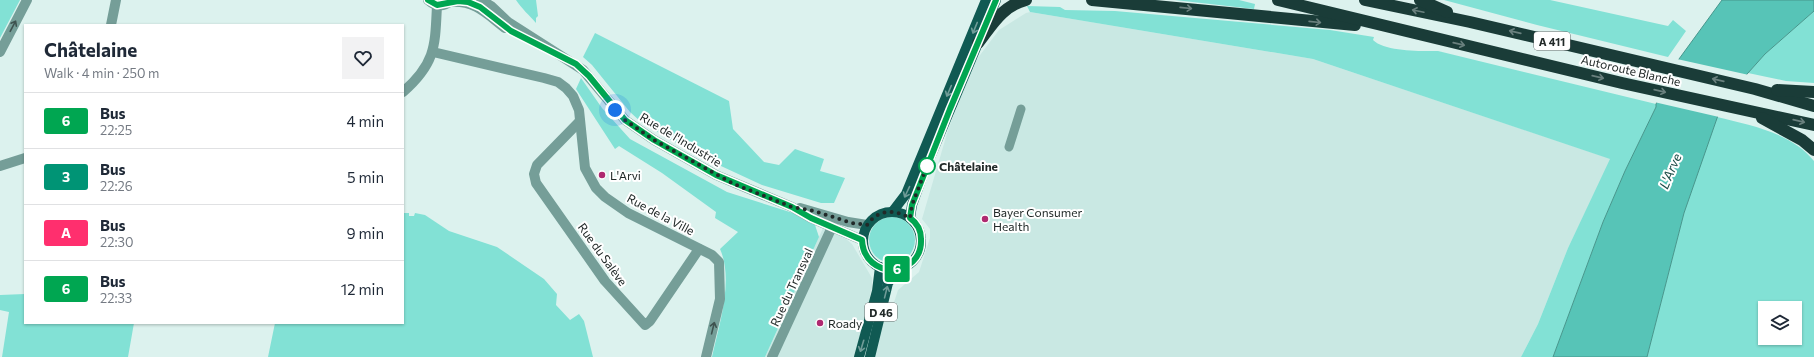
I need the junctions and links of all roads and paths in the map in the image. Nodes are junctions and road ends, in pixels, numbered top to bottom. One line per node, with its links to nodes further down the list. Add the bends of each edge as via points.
1 (27, 0): 18 (street, one-way to 1)
2 (116, 0): 15 (street)
3 (428, 0): 13 (street)
4 (481, 0): 20 (street, Rue de l'Industrie, via 508,22)
5 (986, 0): 34 (main road, one-way to 34, via 906,194)
6 (996, 0): 17 (main road)
7 (1026, 0): 17 (highway, via 1000,13)
8 (1092, 0): 16 (highway, one-way to 16, via 1344,24)
9 (1278, 0): 16 (highway, Autoroute Blanche / A 411)
10 (1365, 0): 14 (highway, Autoroute Blanche / A 411, one-way to 10)
11 (1420, 0): 14 (highway)
12 (451, 1): 13 (street, Rue de l'Industrie); 20 (street, Rue de l'Industrie, via 477,6 511,31)
13 (437, 5): 19 (street)
14 (1470, 22): 22 (highway, Autoroute Blanche / A 411, one-way to 14)
15 (111, 24)
16 (1421, 35): 26 (highway, Autoroute Blanche / A 411, one-way to 26)
17 (978, 43): 35 (main road, via 924,172)
18 (0, 52)
19 (433, 52): 21 (street, via 421,75); 27 (street, Rue de la Ville, via 558,82 573,96 579,110)
20 (556, 52): 33 (street, Rue de l'Industrie, via 583,70 615,110 637,129 716,175)
21 (404, 91)
22 (1770, 91): 23 (highway); 24 (highway)
23 (1814, 92)
24 (1814, 106)
25 (1021, 109): 29 (street)
26 (1754, 113): 28 (highway, Autoroute Blanche / A 411, one-way to 28); 30 (highway, via 1788,131)
27 (580, 121): 39 (street, Rue de la Ville, via 586,168 596,188 634,217); 39 (street, Rue du Salève, via 537,164 534,174 536,183 605,281 644,325 650,321)
28 (1814, 125)
29 (1009, 147)
30 (1814, 150)
31 (24, 158): 32 (street)
32 (0, 166)
33 (792, 207): 36 (street, Rue de l'Industrie); 37 (street, Rue de l'Industrie)
34 (894, 211): 35 (main road); 36 (main road, via 877,215)
35 (910, 218): 41 (main road, via 920,231 921,246 914,260)
36 (867, 225): 38 (main road)
37 (832, 227): 38 (street, Rue de l'Industrie); 43 (street, Rue du Transval)
38 (862, 240): 40 (main road, via 867,256)
39 (699, 249): 42 (street, Rue de la Ville, one-way to 39, via 720,299 719,262 715,256)
40 (880, 267): 41 (main road); 44 (main road, D 46, one-way to 44, via 877,291)
41 (898, 269): 45 (main road, D 46, one-way to 41, via 886,288)
42 (706, 357)
43 (772, 357)
44 (859, 357)
45 (870, 357)

